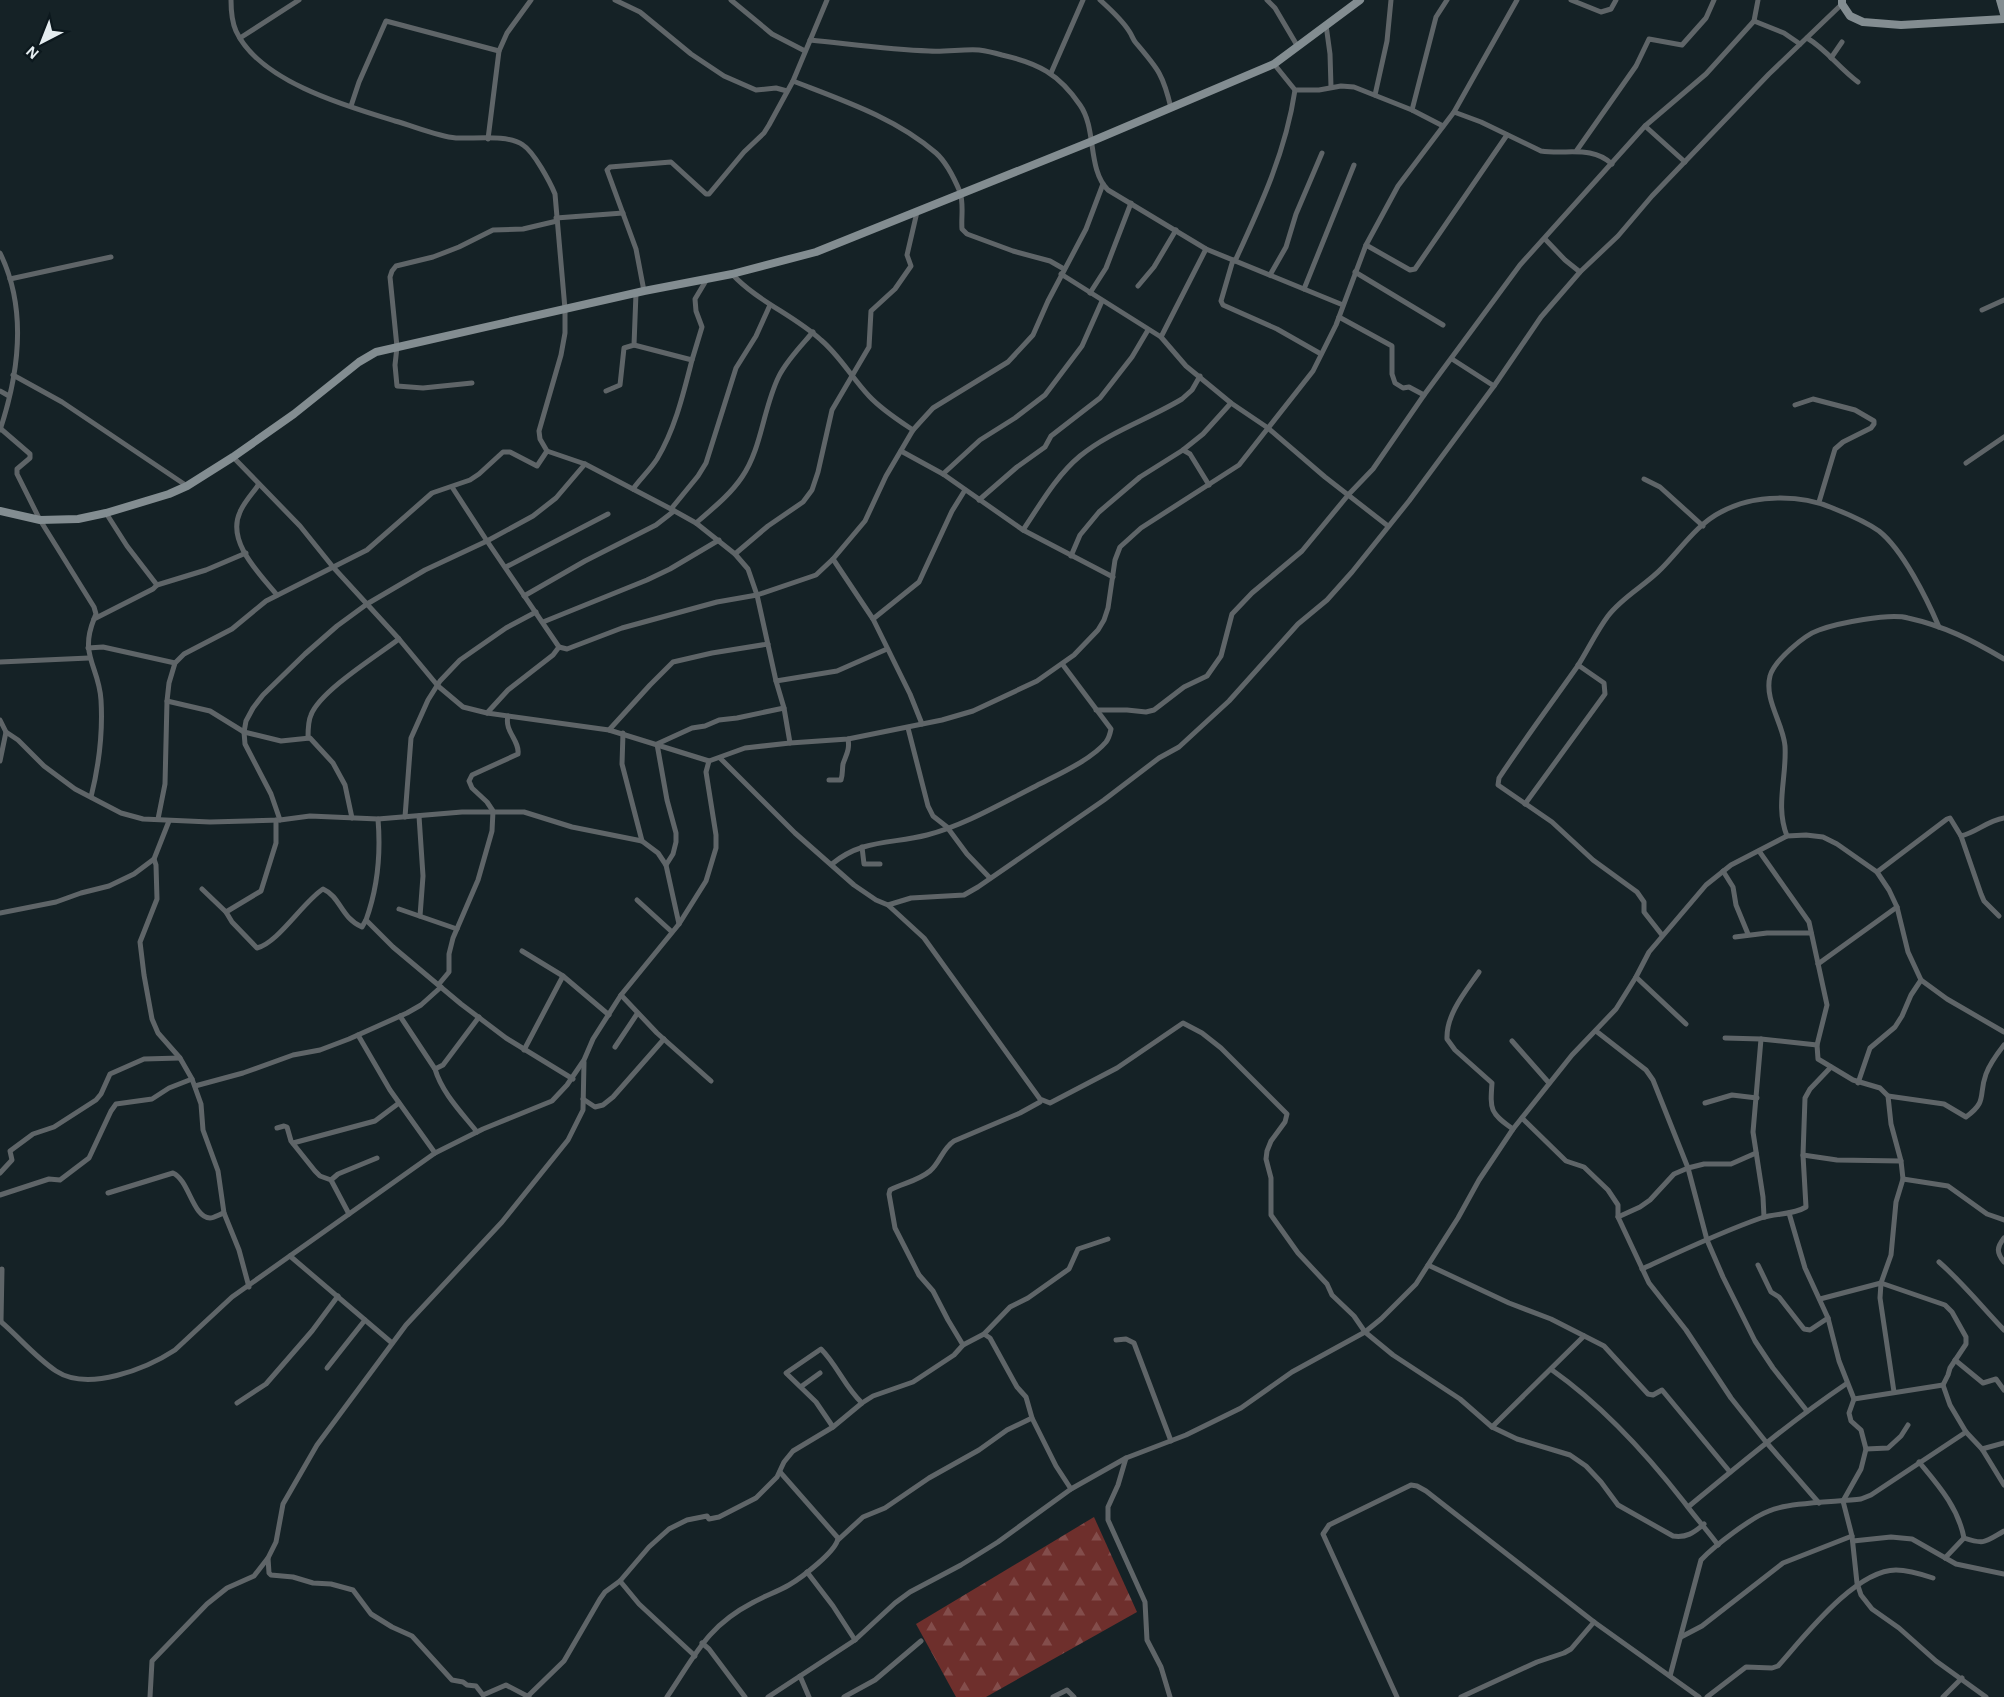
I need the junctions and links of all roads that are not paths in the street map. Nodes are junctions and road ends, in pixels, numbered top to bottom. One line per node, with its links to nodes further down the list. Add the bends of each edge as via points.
1 (231, 0): 24 (street)
2 (298, 0): 24 (street)
3 (531, 0): 30 (street)
4 (615, 0): 39 (street, via 640,12 724,76 756,90)
5 (731, 0): 31 (street, via 772,34)
6 (827, 0): 26 (street)
7 (1083, 0): 34 (street)
8 (1100, 0): 42 (street, via 1160,72)
9 (1267, 0): 29 (street)
10 (1360, 0): 23 (street)
11 (1391, 0): 40 (street, via 1387,42)
12 (1447, 0): 43 (street, via 1436,17)
13 (1517, 0): 44 (street)
14 (1571, 0): 15 (street, via 1601,12 1608,11)
15 (1616, 0)
16 (1714, 0): 50 (street, via 1706,18 1682,45 1649,39 1636,66)
17 (1758, 0): 22 (street)
18 (2000, 0): 20 (street)
19 (1841, 1): 21 (street, via 1850,16 1863,22 1901,25); 25 (street)
20 (2004, 14)
21 (2004, 19)
22 (1754, 21): 28 (street); 46 (street, via 1706,74)
23 (1326, 25): 29 (street); 37 (street)
24 (240, 38): 41 (street, via 260,61 286,80)
25 (1806, 38): 28 (street); 32 (street)
26 (810, 40): 31 (street); 34 (street, via 929,51 981,50 1023,60)
27 (1842, 42): 32 (street)
28 (1800, 44): 52 (street)
29 (1298, 47): 33 (street)
30 (499, 51): 41 (street, via 386,21); 48 (street)
31 (806, 51): 35 (street)
32 (1831, 58): 36 (street)
33 (1274, 64): 38 (street); 42 (street)
34 (1051, 73): 49 (street, via 1081,106 1089,123)
35 (793, 81): 39 (street); 56 (street, via 869,112 909,134 937,154)
36 (1858, 82)
37 (1331, 87): 38 (street); 40 (street, via 1347,85)
38 (1295, 90): 67 (street, via 1280,156)
39 (787, 91): 59 (street, via 764,133 709,194 671,162 608,168)
40 (1375, 95): 43 (street)
41 (351, 106): 48 (street, via 454,138)
42 (1170, 108): 49 (street)
43 (1412, 110): 45 (street)
44 (1454, 112): 45 (street); 47 (street)
45 (1443, 126): 63 (street, via 1398,186)
46 (1645, 126): 52 (street); 53 (street)
47 (1507, 135): 50 (street, via 1541,151); 63 (street, via 1415,270)
48 (488, 139): 60 (street, via 514,141 527,148 555,194)
49 (1090, 142): 55 (street); 56 (street)
50 (1577, 150): 53 (street, via 1604,157)
51 (1322, 153): 72 (street, via 1286,247)
52 (1685, 162): 70 (street)
53 (1612, 164): 62 (street)
54 (1354, 165): 76 (street)
55 (1103, 184): 57 (street); 68 (street, via 1086,230)
56 (960, 193): 58 (street); 68 (street, via 962,229 967,234 1050,261)
57 (1131, 203): 61 (street); 78 (street, via 1106,268)
58 (917, 212): 71 (street, via 816,252); 96 (street, via 907,255 911,266 871,311 869,347)
59 (623, 213): 60 (street); 77 (street, via 636,249)
60 (556, 219): 83 (street); 91 (street, via 523,229 493,230 433,257 396,267 390,277)
61 (1176, 230): 64 (street); 75 (street)
62 (1545, 239): 70 (street); 93 (street, via 1520,265)
63 (1366, 245): 69 (street)
64 (1206, 249): 67 (street); 89 (street)
65 (0, 253): 73 (street)
66 (111, 257): 73 (street)
67 (1234, 260): 72 (street); 92 (street, via 1221,301 1223,306 1277,329)
68 (1063, 272): 78 (street); 108 (street, via 1033,335 1017,353 933,408)
69 (1355, 272): 82 (street); 86 (street)
70 (1580, 272): 99 (street, via 1541,317)
71 (732, 274): 74 (street); 81 (street)
72 (1270, 275): 76 (street)
73 (10, 279): 95 (street, via 18,344)
74 (707, 279): 77 (street); 94 (street, via 695,299 702,327)
75 (1138, 286)
76 (1304, 289): 82 (street)
77 (640, 292): 83 (street); 90 (street)
78 (1090, 293): 80 (street)
79 (2004, 300): 84 (street)
80 (1102, 301): 87 (street); 116 (street, via 1082,346 1045,395 980,440)
81 (770, 305): 88 (street); 127 (street, via 736,368 706,463)
82 (1343, 305): 85 (street)
83 (565, 309): 91 (street); 112 (street, via 563,344 539,431)
84 (1982, 310)
85 (1339, 317): 92 (street); 102 (street, via 1392,346 1395,383)
86 (1443, 326)
87 (1148, 330): 89 (street); 125 (street, via 1100,398)
88 (813, 332): 96 (street); 132 (street, via 778,378 742,478)
89 (1161, 337): 97 (street)
90 (634, 345): 94 (street); 101 (street, via 624,348 620,385)
91 (397, 347): 98 (street, via 397,386 423,388); 113 (street, via 376,352 359,362)
92 (1321, 354): 106 (street)
93 (1452, 359): 99 (street); 102 (street)
94 (692, 360): 122 (street, via 670,435)
95 (14, 375): 103 (street); 120 (street, via 62,402)
96 (852, 375): 108 (street, via 882,409); 139 (street, via 832,410 818,472 808,496)
97 (1200, 376): 104 (street); 135 (street, via 1182,399 1079,457)
98 (472, 383)
99 (1494, 386): 133 (street)
100 (0, 391): 103 (street)
101 (606, 391)
102 (1424, 395): 124 (street, via 1382,458)
103 (9, 396): 107 (street)
104 (1231, 403): 106 (street); 110 (street)
105 (1795, 405): 126 (street, via 1813,399 1855,410 1874,421 1871,428 1835,449)
106 (1268, 428): 119 (street, via 1239,465); 124 (street)
107 (0, 430): 131 (street, via 30,454 17,474)
108 (913, 430): 111 (street)
109 (2004, 437): 114 (street)
110 (1183, 450): 119 (street, via 1190,454); 140 (street, via 1140,477 1099,512 1080,535)
111 (901, 451): 116 (street); 141 (street, via 865,521)
112 (547, 452): 115 (street); 121 (street, via 537,466 503,452 479,474)
113 (233, 457): 118 (street); 120 (street)
114 (1965, 463)
115 (585, 465): 122 (street); 137 (street, via 543,509)
116 (943, 474): 123 (street)
117 (1644, 479): 134 (street, via 1660,487)
118 (259, 484): 138 (street, via 240,512 237,526); 142 (street)
119 (1209, 485): 144 (street, via 1134,533 1120,548)
120 (187, 486): 129 (street)
121 (453, 487): 137 (street); 142 (street, via 432,493 367,550)
122 (633, 489): 127 (street)
123 (965, 490): 125 (street); 152 (street, via 919,582)
124 (1349, 494): 133 (street); 172 (street, via 1302,551 1232,614 1221,656 1207,676 1184,687 1154,710)
125 (979, 500): 135 (street)
126 (1819, 502): 134 (street, via 1775,498 1737,505 1719,512); 154 (street, via 1885,537 1911,573)
127 (673, 510): 132 (street); 148 (street, via 656,525)
128 (0, 511): 131 (street)
129 (106, 513): 131 (street, via 78,519); 145 (street)
130 (608, 514): 143 (street)
131 (40, 520): 151 (street, via 94,607)
132 (696, 523): 136 (street)
133 (1388, 526): 213 (street, via 1327,600 1299,624 1204,725 1179,747)
134 (1702, 526): 167 (street, via 1661,570 1609,615)
135 (1023, 530): 140 (street)
136 (718, 540): 139 (street); 153 (street, via 654,576)
137 (487, 541): 143 (street); 149 (street, via 425,570)
138 (246, 553): 145 (street); 146 (street)
139 (735, 554): 147 (street, via 748,569)
140 (1071, 556): 144 (street)
141 (833, 559): 147 (street, via 812,577); 152 (street)
142 (333, 567): 146 (street); 149 (street)
143 (506, 567): 148 (street)
144 (1113, 577): 166 (street, via 1108,608 1098,630)
145 (158, 585): 151 (street)
146 (277, 595): 165 (street, via 232,629 184,654)
147 (757, 595): 157 (street); 159 (street, via 622,628 567,649)
148 (524, 596): 150 (street)
149 (367, 604): 156 (street); 180 (street, via 321,640 264,695 253,708)
150 (536, 612): 153 (street); 169 (street, via 460,660)
151 (94, 619): 155 (street)
152 (873, 619): 161 (street)
153 (543, 622): 159 (street)
154 (1939, 627): 163 (street, via 1974,640); 202 (street, via 1906,617 1859,621 1818,631 1803,639 1774,668 1768,688 1785,747 1781,815)
155 (88, 638): 158 (street); 160 (street)
156 (399, 639): 169 (street); 182 (street, via 317,705 310,718)
157 (768, 644): 168 (street); 178 (street, via 673,662)
158 (103, 647): 160 (street); 165 (street)
159 (560, 647): 173 (street)
160 (88, 648): 162 (street)
161 (887, 649): 168 (street, via 837,671); 176 (street)
162 (89, 658): 164 (street); 190 (street, via 101,698 99,768)
163 (2004, 659)
164 (0, 662)
165 (175, 663): 170 (street)
166 (1062, 664): 172 (street); 176 (street, via 1037,681 973,711)
167 (1578, 665): 191 (street, via 1604,683 1605,694); 191 (street, via 1498,780 1498,784)
168 (776, 681): 171 (street)
169 (438, 686): 173 (street, via 463,707); 194 (street, via 411,738)
170 (167, 701): 180 (street, via 210,711); 197 (street, via 165,784)
171 (784, 708): 184 (street); 185 (street, via 719,720)
172 (1096, 710): 201 (street, via 1111,729 1105,743 1067,771)
173 (487, 713): 174 (street)
174 (508, 716): 178 (street); 192 (street, via 507,727 518,754 472,775 469,781)
175 (0, 723): 179 (street)
176 (922, 724): 177 (street)
177 (908, 728): 183 (street); 201 (street, via 928,806 933,816)
178 (609, 730): 181 (street)
179 (6, 732): 187 (street); 190 (street, via 44,766)
180 (244, 732): 182 (street, via 281,741); 199 (street, via 245,744 271,794)
181 (623, 733): 185 (street); 204 (street, via 622,764)
182 (308, 738): 195 (street, via 333,763 345,785)
183 (848, 740): 184 (street); 189 (street, via 843,777)
184 (790, 743): 186 (street, via 745,748)
185 (657, 744): 188 (street); 210 (street, via 676,833 673,854)
186 (720, 758): 188 (street); 208 (street)
187 (0, 761)
188 (709, 761): 224 (street, via 706,772 716,848 706,881)
189 (829, 780)
190 (91, 797): 197 (street, via 121,813)
191 (1526, 804): 229 (street, via 1642,897 1644,912)
192 (493, 811): 193 (street); 204 (street, via 524,812); 225 (street, via 484,864)
193 (419, 816): 194 (street); 221 (street, via 423,876)
194 (405, 817): 198 (street)
195 (352, 818): 198 (street); 199 (street, via 310,816)
196 (2004, 818): 203 (street)
197 (158, 819): 200 (street)
198 (378, 819): 223 (street, via 378,876)
199 (278, 820): 200 (street); 219 (street, via 265,884 261,891)
200 (169, 821): 207 (street)
201 (947, 827): 205 (street); 213 (street)
202 (1787, 836): 206 (street); 212 (street, via 1823,837)
203 (1961, 836): 212 (street, via 1954,821 1947,819); 222 (street, via 1984,901)
204 (642, 842): 210 (street, via 658,853)
205 (862, 847): 208 (street); 209 (street, via 864,864)
206 (1759, 851): 211 (street); 227 (street, via 1804,913)
207 (154, 860): 220 (street, via 109,886); 255 (street, via 157,899 140,942 144,975 155,1026)
208 (832, 864): 216 (street, via 854,885)
209 (880, 864)
210 (666, 865): 224 (street)
211 (1723, 872): 228 (street, via 1733,886); 229 (street, via 1706,885)
212 (1877, 872): 217 (street)
213 (990, 878): 216 (street, via 964,895 911,898)
214 (202, 889): 219 (street)
215 (637, 900): 226 (street)
216 (888, 905): 311 (street, via 924,938 1044,1102 1050,1103 1117,1068 1183,1023 1221,1048 1287,1114 1267,1151 1271,1215)
217 (1898, 908): 232 (street); 236 (street, via 1908,952)
218 (399, 909): 221 (street)
219 (226, 912): 223 (street, via 256,948 272,938 323,889 353,923 362,927)
220 (0, 913)
221 (420, 916): 225 (street)
222 (1999, 916)
223 (366, 920): 237 (street)
224 (679, 924): 226 (street)
225 (457, 928): 237 (street, via 449,954 449,972)
226 (672, 932): 238 (street)
227 (1811, 933): 228 (street); 232 (street)
228 (1748, 934): 230 (street)
229 (1662, 935): 235 (street)
230 (1735, 937)
231 (522, 951): 234 (street)
232 (1818, 964): 251 (street, via 1827,1005)
233 (1479, 972): 273 (street, via 1455,1011 1447,1039 1492,1083 1490,1098 1495,1116)
234 (563, 976): 240 (street); 254 (street)
235 (1636, 977): 243 (street); 244 (street)
236 (1922, 980): 245 (street); 263 (street, via 1895,1027 1870,1048)
237 (440, 985): 241 (street, via 421,1005); 242 (street)
238 (621, 995): 239 (street); 240 (street)
239 (637, 1014): 248 (street); 253 (street)
240 (609, 1015): 256 (street)
241 (400, 1016): 246 (street); 258 (street)
242 (479, 1017): 254 (street); 258 (street, via 443,1065)
243 (1686, 1024)
244 (1596, 1031): 262 (street); 281 (street, via 1653,1080)
245 (2004, 1032)
246 (358, 1035): 264 (street); 269 (street)
247 (1725, 1038): 249 (street)
248 (664, 1039): 261 (street); 267 (street, via 603,1106 595,1107)
249 (1761, 1039): 251 (street); 266 (street)
250 (1512, 1041): 262 (street)
251 (1817, 1045): 257 (street, via 1818,1059)
252 (2004, 1045): 265 (street, via 1986,1074 1980,1104 1966,1117 1944,1104)
253 (615, 1047)
254 (525, 1050): 260 (street)
255 (180, 1058): 259 (street); 282 (street, via 144,1059 110,1074 96,1100 10,1151 12,1160)
256 (584, 1060): 260 (street); 267 (street)
257 (1831, 1067): 263 (street); 278 (street, via 1805,1098)
258 (435, 1069): 274 (street, via 450,1098)
259 (192, 1079): 264 (street); 286 (street, via 152,1100 116,1104 89,1158 60,1180 49,1179)
260 (573, 1079): 274 (street, via 552,1101)
261 (711, 1082)
262 (1549, 1083): 271 (street)
263 (1858, 1083): 265 (street)
264 (195, 1086): 287 (street, via 203,1130 218,1171)
265 (1888, 1095): 280 (street)
266 (1757, 1098): 270 (street, via 1732,1095); 277 (street, via 1753,1132)
267 (583, 1099): 315 (street, via 579,1120 554,1159)
268 (1040, 1102): 316 (street, via 948,1145 929,1172 889,1194 899,1238)
269 (399, 1103): 275 (street, via 375,1121); 276 (street)
270 (1705, 1103)
271 (1522, 1118): 273 (street); 290 (street, via 1566,1161 1584,1167 1608,1190 1618,1205)
272 (277, 1128): 275 (street, via 287,1128)
273 (1513, 1130): 299 (street)
274 (477, 1132): 276 (street)
275 (293, 1143): 284 (street, via 320,1176)
276 (435, 1153): 289 (street)
277 (1756, 1153): 281 (street, via 1731,1164); 291 (street)
278 (1803, 1155): 280 (street); 288 (street, via 1807,1203 1801,1210)
279 (377, 1158): 284 (street)
280 (1901, 1161): 283 (street)
281 (1688, 1168): 290 (street, via 1668,1180 1650,1200); 295 (street)
282 (0, 1173)
283 (1903, 1179): 292 (street, via 1948,1186 1987,1214); 303 (street, via 1896,1202 1892,1255)
284 (331, 1180): 289 (street)
285 (108, 1193): 287 (street, via 173,1173 182,1179 204,1216)
286 (0, 1195)
287 (224, 1213): 304 (street)
288 (1789, 1213): 291 (street); 306 (street, via 1808,1276)
289 (350, 1214): 296 (street)
290 (1618, 1217): 302 (street)
291 (1764, 1217): 295 (street)
292 (2004, 1220)
293 (2004, 1238): 298 (street, via 1998,1252)
294 (1108, 1239): 312 (street, via 1078,1249 1069,1269 1010,1307)
295 (1707, 1240): 302 (street); 331 (street, via 1755,1341)
296 (290, 1256): 304 (street); 305 (street)
297 (1940, 1262): 310 (street)
298 (2004, 1262)
299 (1428, 1265): 311 (street, via 1416,1284); 313 (street)
300 (1758, 1265): 307 (street, via 1771,1292 1804,1329 1810,1330)
301 (2, 1269): 309 (street)
302 (1642, 1269): 338 (street)
303 (1881, 1283): 306 (street); 317 (street, via 1950,1310 1967,1340); 327 (street, via 1880,1307)
304 (249, 1287): 309 (street, via 216,1310 175,1350 105,1378 74,1378 57,1372)
305 (338, 1296): 308 (street); 329 (street, via 266,1384)
306 (1820, 1299): 307 (street)
307 (1828, 1318): 323 (street)
308 (365, 1320): 315 (street); 318 (street)
309 (0, 1321)
310 (2004, 1330)
311 (1365, 1332): 335 (street, via 1460,1399); 337 (street, via 1292,1372 1241,1408)
312 (984, 1334): 316 (street); 332 (street, via 1026,1397)
313 (1584, 1336): 319 (street); 345 (street, via 1611,1352 1648,1394 1662,1390)
314 (1116, 1340): 337 (street, via 1134,1343)
315 (392, 1343): 357 (street, via 292,1485)
316 (963, 1345): 330 (street, via 913,1382)
317 (1955, 1360): 322 (street, via 1983,1383); 324 (street)
318 (327, 1368)
319 (1552, 1370): 335 (street); 350 (street, via 1624,1430)
320 (820, 1373): 325 (street)
321 (2004, 1374): 322 (street)
322 (1996, 1379): 326 (street)
323 (1846, 1384): 328 (street); 331 (street)
324 (1942, 1385): 327 (street); 336 (street)
325 (802, 1386): 330 (street, via 786,1373 821,1348); 334 (street)
326 (2004, 1390)
327 (1894, 1392): 328 (street)
328 (1854, 1399): 340 (street, via 1849,1413 1861,1430)
329 (237, 1403)
330 (862, 1403): 334 (street)
331 (1807, 1411): 338 (street)
332 (1032, 1418): 347 (street); 355 (street, via 885,1508 862,1517)
333 (1908, 1425): 340 (street, via 1887,1448)
334 (833, 1427): 344 (street, via 793,1451)
335 (1492, 1427): 351 (street, via 1570,1455 1586,1466 1618,1505 1673,1536 1688,1536)
336 (1966, 1432): 341 (street); 343 (street)
337 (1171, 1441): 342 (street)
338 (1766, 1442): 345 (street); 349 (street)
339 (2004, 1443): 341 (street)
340 (1866, 1449): 348 (street, via 1861,1469)
341 (1982, 1449): 346 (street)
342 (1126, 1458): 347 (street); 382 (street, via 1108,1507 1108,1520 1145,1602 1147,1640)
343 (1919, 1462): 348 (street, via 1871,1495); 353 (street, via 1956,1511)
344 (780, 1472): 355 (street); 362 (street, via 756,1498 741,1507 709,1519 703,1515 669,1529)
345 (1730, 1472): 350 (street)
346 (2004, 1485)
347 (1071, 1489): 366 (street, via 998,1542 910,1592)
348 (1843, 1501): 349 (street); 354 (street)
349 (1819, 1503): 356 (street, via 1770,1510)
350 (1688, 1507): 351 (street)
351 (1704, 1524): 356 (street)
352 (2004, 1531): 353 (street, via 1984,1542)
353 (1964, 1538): 358 (street)
354 (1853, 1539): 358 (street, via 1912,1539); 363 (street); 365 (street, via 1783,1563 1702,1626)
355 (838, 1540): 359 (street)
356 (1718, 1545): 365 (street, via 1701,1560)
357 (268, 1558): 373 (street, via 255,1576 227,1588 207,1604 158,1654 151,1666); 374 (street, via 271,1575 353,1590 371,1614 412,1636 452,1680 476,1686 483,1695 506,1685)
358 (1945, 1558): 360 (street)
359 (807, 1572): 366 (street); 368 (street, via 728,1616)
360 (2004, 1574)
361 (1933, 1578): 363 (street, via 1897,1570)
362 (620, 1581): 369 (street); 374 (street, via 600,1599 564,1661)
363 (1857, 1583): 372 (street, via 1872,1609); 386 (street, via 1778,1666 1746,1667)
364 (1594, 1622): 371 (street); 383 (street, via 1426,1491 1411,1485 1329,1525 1323,1534); 384 (street, via 1564,1653)
365 (1681, 1637): 371 (street)
366 (855, 1640): 370 (street)
367 (921, 1641): 379 (street, via 875,1680)
368 (702, 1643): 369 (street); 376 (street)
369 (695, 1656): 375 (street)
370 (800, 1676): 377 (street); 378 (street)
371 (1670, 1676): 385 (street)
372 (1962, 1678): 387 (street); 388 (street)
373 (150, 1697)
374 (529, 1697)
375 (667, 1697)
376 (745, 1697)
377 (768, 1697)
378 (809, 1697)
379 (844, 1697)
380 (1053, 1697): 381 (street, via 1067,1690)
381 (1074, 1697)
382 (1170, 1697)
383 (1397, 1697)
384 (1461, 1697)
385 (1699, 1697)
386 (1707, 1697)
387 (1943, 1697)
388 (1986, 1697)

